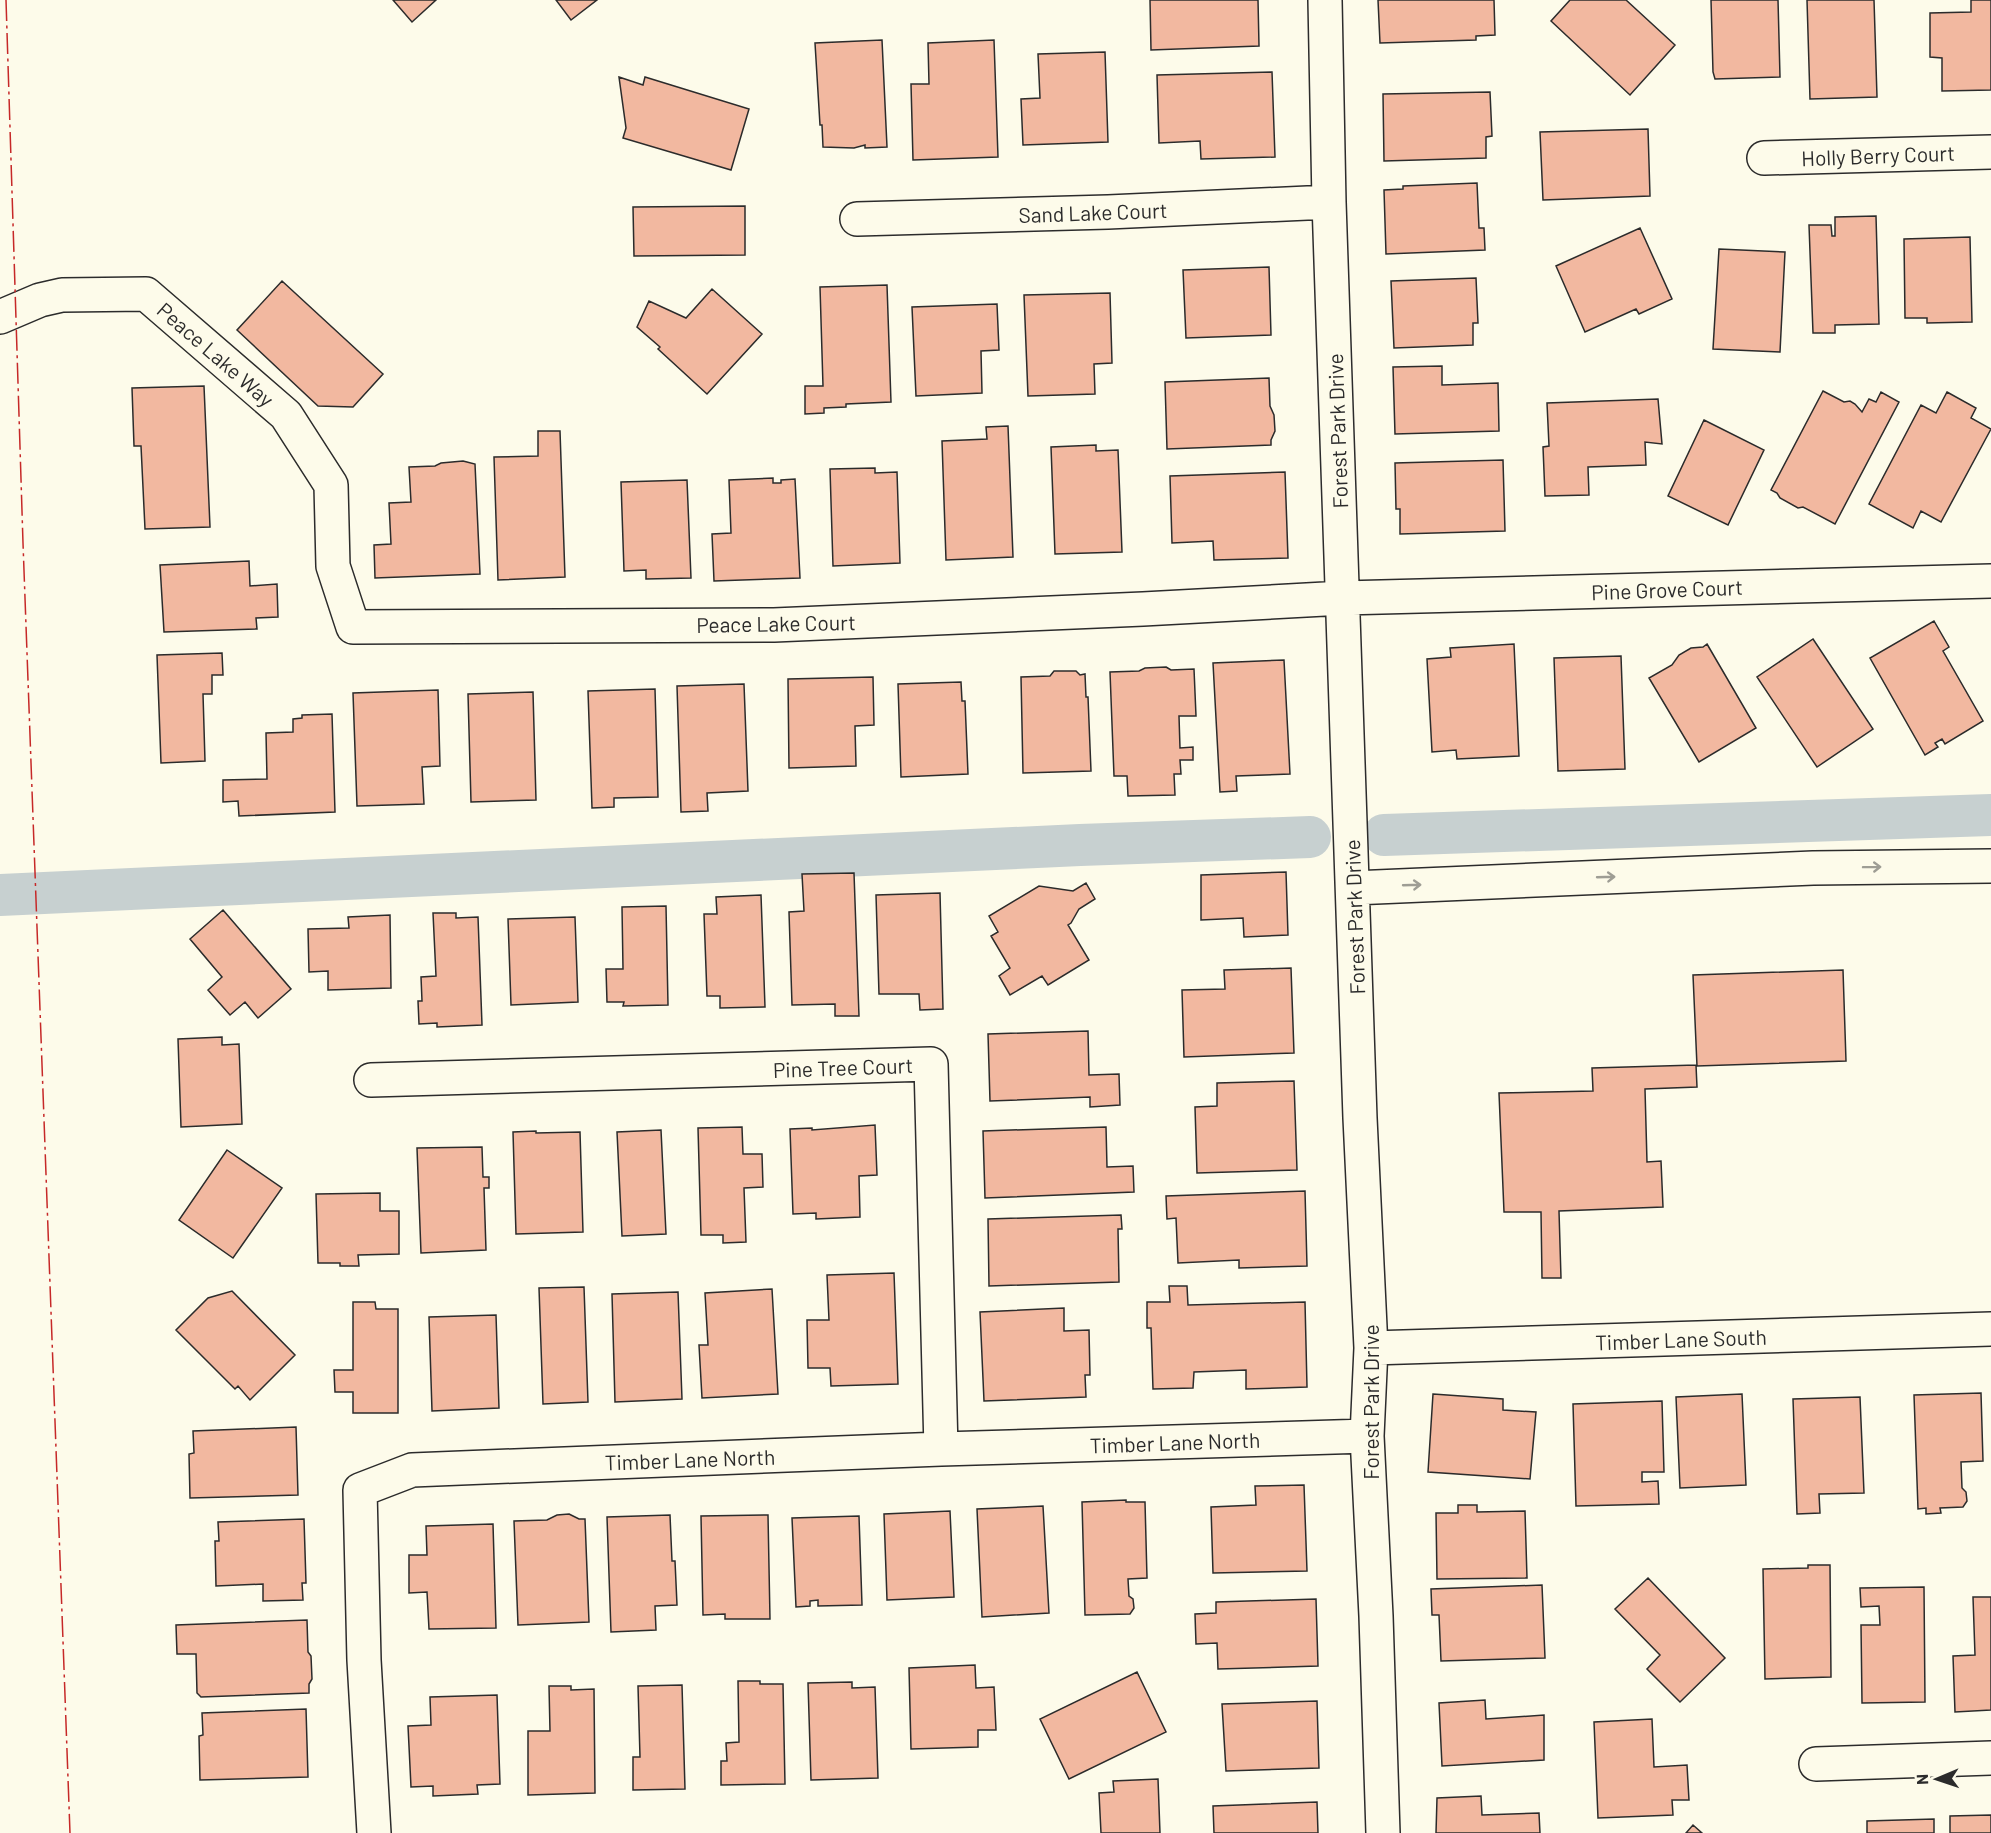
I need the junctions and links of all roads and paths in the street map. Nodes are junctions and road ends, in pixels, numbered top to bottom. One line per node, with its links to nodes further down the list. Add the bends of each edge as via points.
1 (1325, 0): 4 (street, Forest Park Drive)
2 (1991, 152): 3 (street, Holly Berry Court)
3 (1764, 158)
4 (1329, 202): 5 (street, Sand Lake Court); 9 (street, Forest Park Drive)
5 (857, 219)
6 (0, 317): 7 (street, Peace Lake Way, via 62,295 146,294 286,415)
7 (331, 485): 9 (street, Peace Lake Court, via 333,566 353,627 774,625)
8 (1991, 581): 9 (street, Pine Grove Court)
9 (1343, 598): 11 (street, Forest Park Drive)
10 (1991, 866): 11 (street, one-way to 10, via 1813,868)
11 (1353, 888): 14 (street, Forest Park Drive)
12 (371, 1080): 16 (street, Pine Tree Court, via 931,1064)
13 (1991, 1329): 14 (street, Timber Lane South)
14 (1371, 1348): 15 (street, Forest Park Drive)
15 (1367, 1436): 16 (street, Timber Lane North); 20 (street, Forest Park Drive)
16 (941, 1449): 19 (street, Timber Lane North, via 412,1470 360,1490)
17 (1991, 1758): 18 (street)
18 (1816, 1764)
19 (374, 1833)
20 (1383, 1833)

